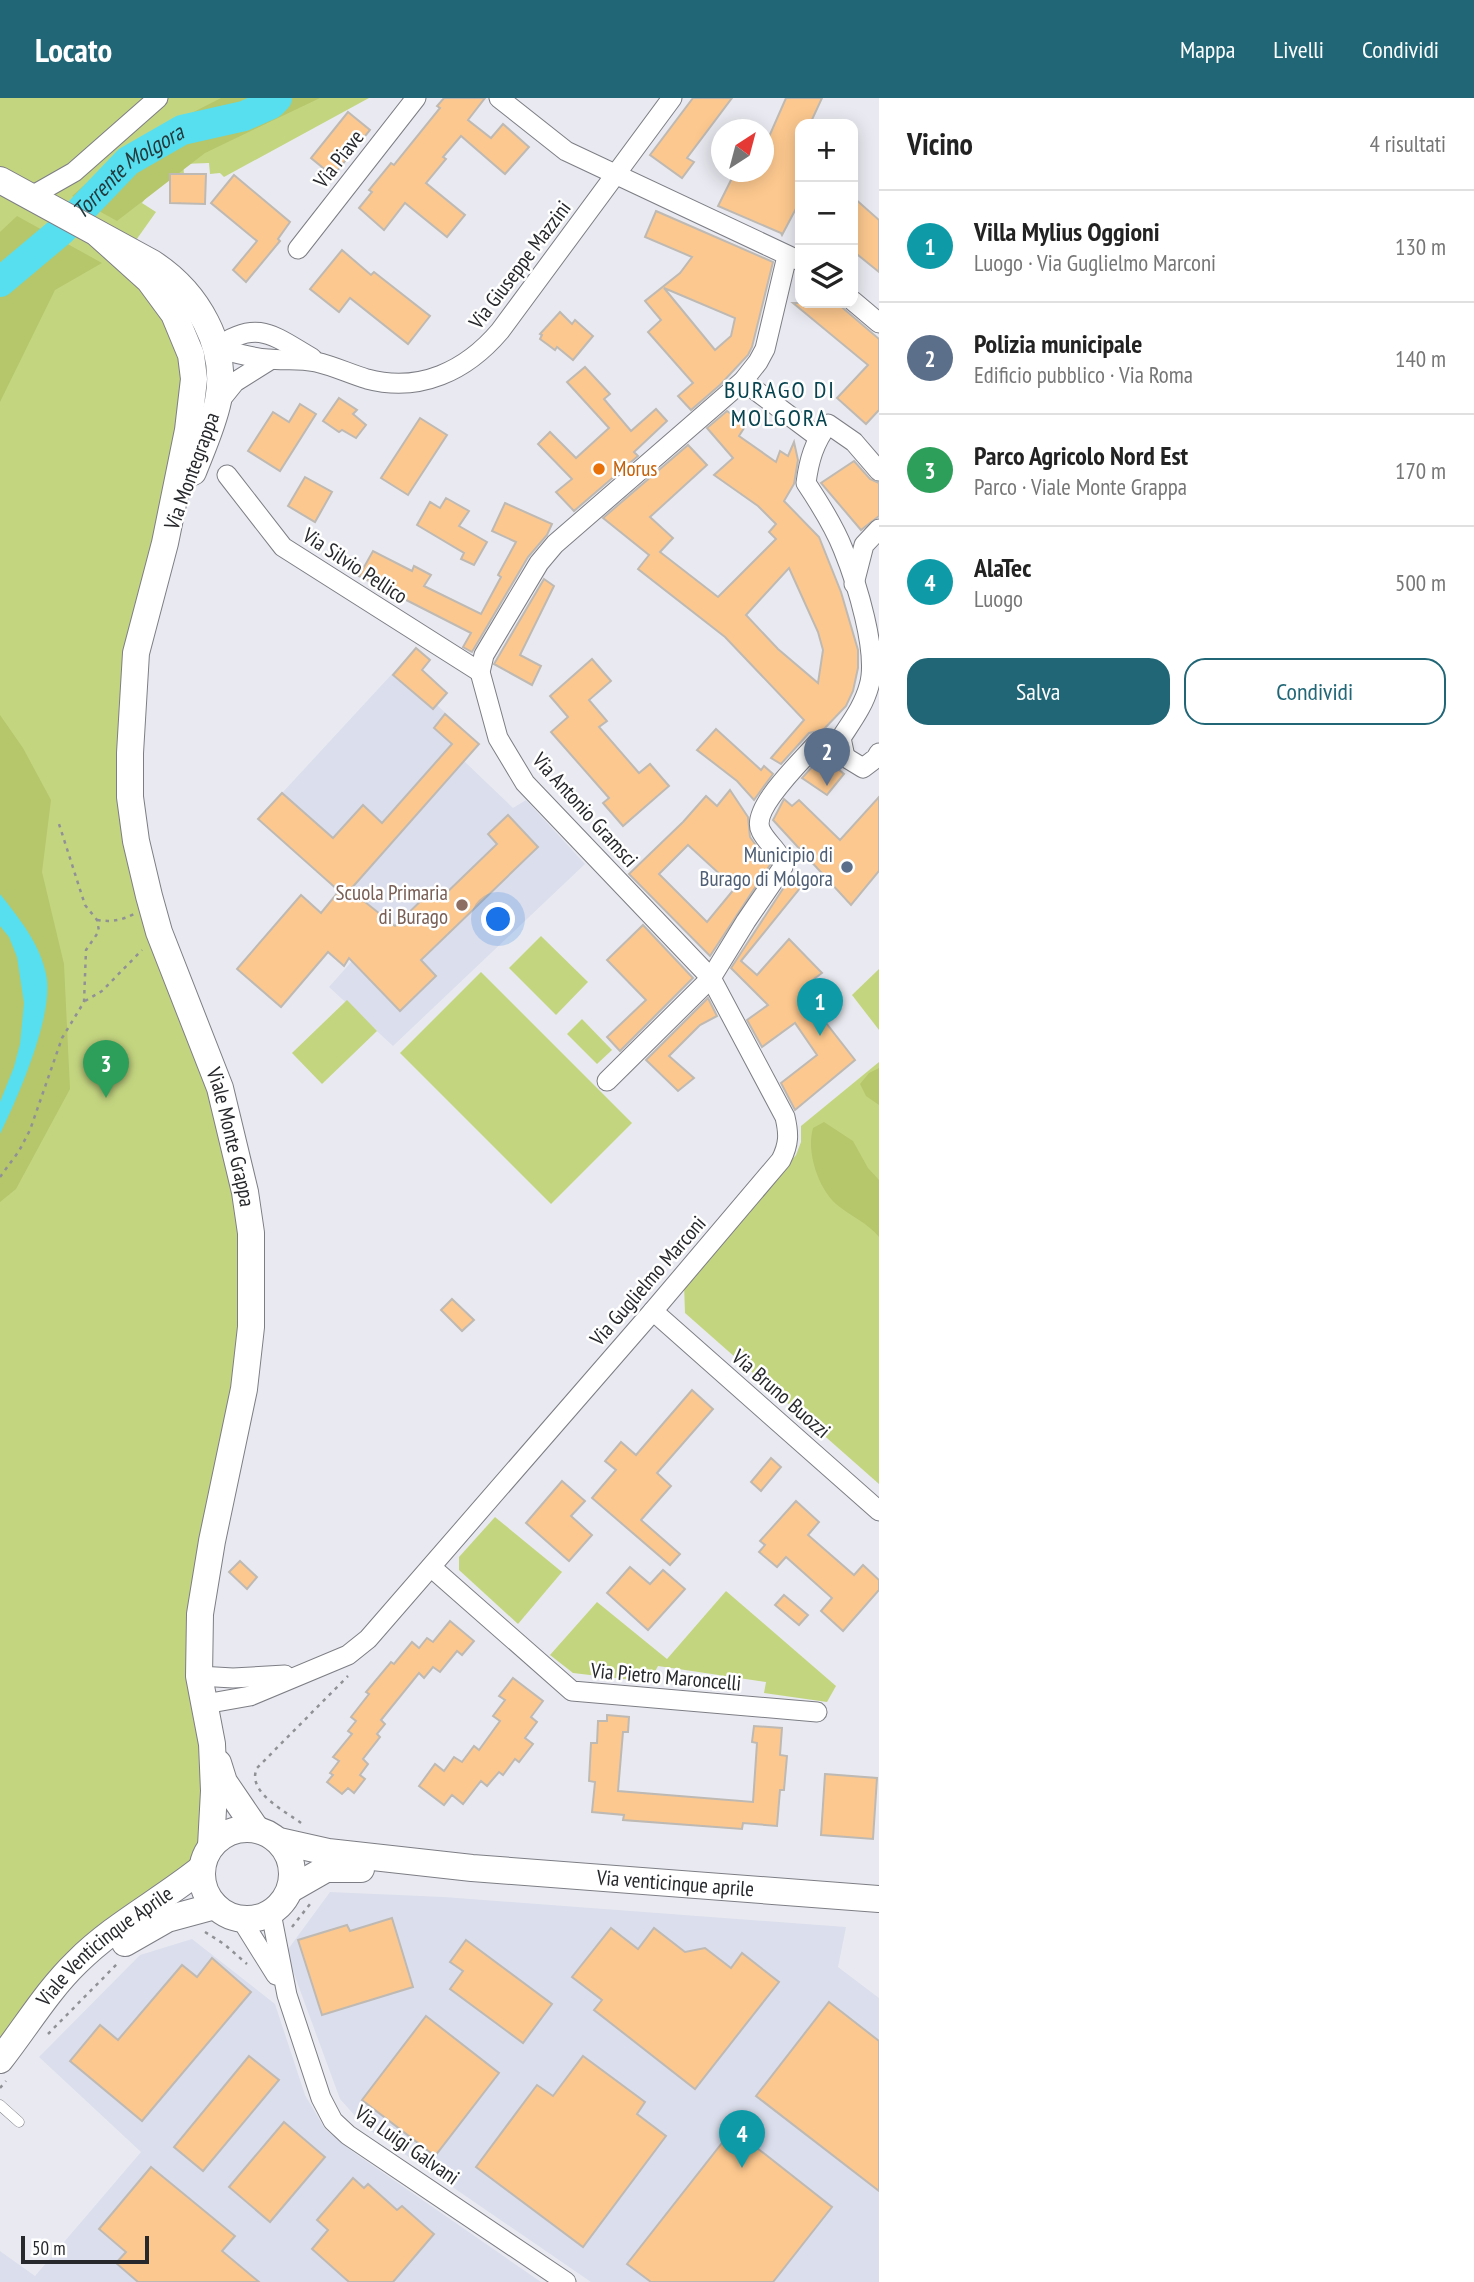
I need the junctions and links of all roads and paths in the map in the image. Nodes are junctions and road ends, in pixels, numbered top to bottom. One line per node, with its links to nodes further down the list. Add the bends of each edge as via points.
1 (158, 98): 7 (street, via 74,172)
2 (416, 98): 9 (street, Via Piave)
3 (499, 98): 5 (street, via 555,144)
4 (672, 98): 5 (street, Via Giuseppe Mazzini)
5 (615, 176): 10 (street); 16 (street, Via Giuseppe Mazzini, via 500,331 472,359 443,375 410,384 367,379)
6 (0, 180): 7 (street)
7 (30, 197): 8 (street)
8 (92, 231): 12 (street, Via Montegrappa, via 149,280); 14 (street, Via Montegrappa, via 172,277 200,311)
9 (298, 249)
10 (793, 259): 18 (street, via 765,349)
11 (858, 305): 13 (street)
12 (174, 314): 14 (street, via 197,338); 17 (street, Via Montegrappa, via 191,355)
13 (879, 323)
14 (216, 348): 15 (street, Via Giuseppe Mazzini); 16 (street, Via Giuseppe Mazzini, via 236,335 259,331); 17 (street); 19 (street, Via Montegrappa, via 220,368)
15 (270, 360): 16 (street, Via Giuseppe Mazzini); 19 (street, via 235,382)
16 (318, 363)
17 (194, 379): 24 (street, Via Montegrappa)
18 (743, 381): 20 (street); 26 (street, via 555,544 484,655)
19 (217, 404): 24 (street, Via Montegrappa)
20 (818, 437): 21 (street, via 828,424 854,442); 25 (street, via 806,483 843,549)
21 (879, 471)
22 (227, 475): 26 (street, Via Silvio Pellico, via 283,547)
23 (879, 529): 25 (street, via 864,545)
24 (165, 543): 30 (street, Viale Monte Grappa, via 136,653 131,706 130,797)
25 (854, 585): 28 (street, via 870,638 870,683 841,738)
26 (481, 672): 33 (street, Via Antonio Gramsci, via 498,738 525,783)
27 (879, 753): 28 (street, via 863,768)
28 (845, 757): 33 (street, via 829,742 818,742 765,804 759,829 782,857 783,867)
29 (59, 824): 31 (path, via 85,905)
30 (149, 896): 31 (path, via 138,912 122,920); 32 (street, Viale Monte Grappa)
31 (97, 920): 34 (path, via 99,930 86,950)
32 (159, 932): 34 (path, via 102,992); 41 (street, Viale Monte Grappa, via 220,1088 251,1233 251,1327 244,1389 202,1600)
33 (711, 978): 35 (street); 37 (street, Via Guglielmo Marconi, via 785,1116 788,1146)
34 (84, 1002): 36 (path, via 62,1038 30,1130)
35 (607, 1081)
36 (0, 1177)
37 (653, 1311): 38 (street, Via Bruno Buozzi); 39 (street, Via Guglielmo Marconi)
38 (879, 1511)
39 (430, 1567): 40 (street, Via Guglielmo Marconi, via 368,1639 348,1655); 44 (street, Via Pietro Maroncelli, via 572,1691)
40 (303, 1673): 41 (street, Via Guglielmo Marconi); 43 (street, Via Guglielmo Marconi, via 250,1696)
41 (199, 1676): 43 (street, Viale Monte Grappa)
42 (348, 1676): 46 (path, via 255,1773 255,1785 262,1793)
43 (205, 1704): 45 (street, Viale Monte Grappa)
44 (817, 1712)
45 (212, 1744): 47 (street, Viale Monte Grappa, via 224,1782); 48 (street, Viale Monte Grappa, via 215,1791)
46 (303, 1825)
47 (267, 1835): 48 (street, via 231,1831); 49 (street, Via venticinque aprile, via 328,1852); 51 (street, via 292,1863)
48 (206, 1857): 53 (street, via 204,1889); 59 (street, Viale Venticinque Aprile, via 91,1949 51,1991)
49 (472, 1868): 50 (street, Via venticinque aprile); 52 (street, Via venticinque aprile)
50 (326, 1869): 51 (street, Via venticinque aprile); 57 (path, via 323,1887)
51 (290, 1889): 54 (street)
52 (879, 1899)
53 (215, 1906): 55 (street); 59 (street, Viale Venticinque Aprile, via 167,1919 125,1943 65,1992)
54 (271, 1913): 55 (street); 57 (street, Via Luigi Galvani)
55 (241, 1919): 57 (street, Via Luigi Galvani)
56 (203, 1931): 57 (path, via 248,1966)
57 (271, 1953): 64 (street, Via Luigi Galvani, via 333,2121)
58 (123, 1959): 59 (path)
59 (31, 2037): 60 (street, Viale Venticinque Aprile)
60 (4, 2069): 61 (path)
61 (0, 2088)
62 (0, 2105): 63 (lane)
63 (19, 2122)
64 (566, 2282)

